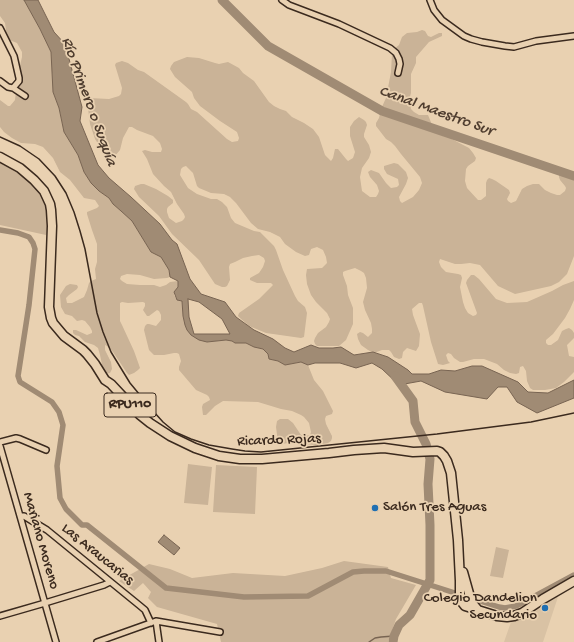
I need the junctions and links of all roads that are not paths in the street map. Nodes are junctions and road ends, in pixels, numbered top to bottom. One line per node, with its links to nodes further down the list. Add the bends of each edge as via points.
1 (282, 0): 5 (street, via 390,48 399,59)
2 (430, 0): 4 (street, via 442,20 464,36 482,42 514,47 540,40)
3 (0, 28): 7 (street, via 14,56 19,78)
4 (574, 36)
5 (398, 72)
6 (0, 81): 7 (street)
7 (13, 88): 8 (street)
8 (25, 96)
9 (0, 157): 14 (main road, Ricardo Rojas / RPU110, via 20,168 34,180 44,192 52,210 49,307 53,323 64,336 87,354 105,380 150,423 195,448 219,456 240,459 384,448 440,452 449,466 463,569 473,604 478,610 503,617 514,616)
10 (0, 442): 12 (street, via 16,438)
11 (0, 446): 13 (street, Mariano Moreno)
12 (46, 450)
13 (20, 516): 15 (street, Las Araucarias, via 47,530); 16 (street, Mariano Moreno)
14 (574, 581)
15 (110, 582): 16 (street); 18 (street, Las Araucarias, via 145,610)
16 (45, 603): 17 (street); 20 (street, Mariano Moreno)
17 (0, 616)
18 (153, 622): 19 (street); 21 (street); 22 (street)
19 (220, 632)
20 (56, 642)
21 (97, 642)
22 (159, 642)

